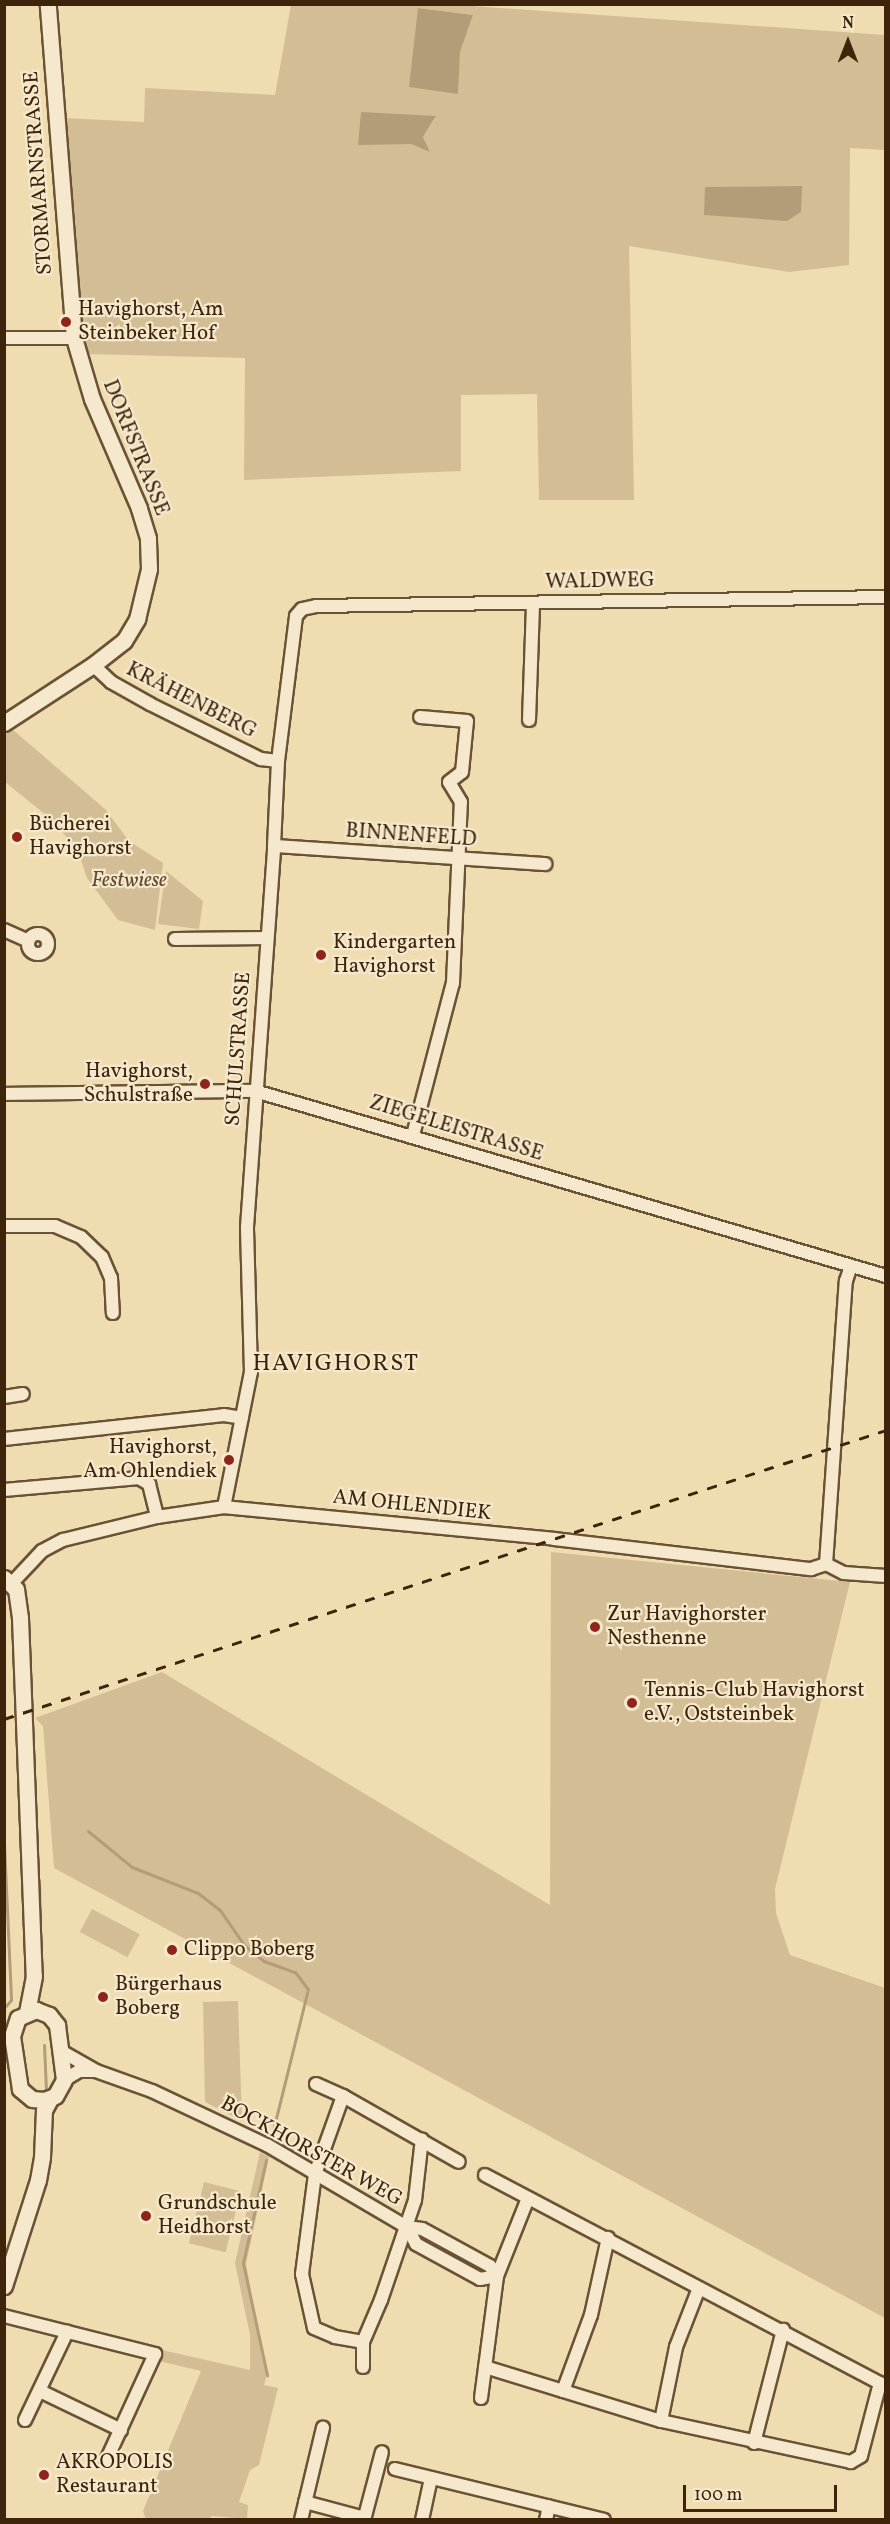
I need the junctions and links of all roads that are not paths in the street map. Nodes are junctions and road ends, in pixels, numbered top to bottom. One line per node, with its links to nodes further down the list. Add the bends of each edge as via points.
1 (48, 4): 3 (street, STORMARNSTRASSE)
2 (4, 338): 3 (street)
3 (74, 338): 7 (street, DORFSTRASSE, via 92,399 139,508 149,551 147,585 134,625 124,641)
4 (885, 597): 5 (street, WALDWEG)
5 (533, 603): 6 (street, WALDWEG); 9 (street)
6 (316, 606): 11 (street, SCHULSTRASSE, via 302,609 296,616)
7 (93, 665): 10 (street, DORFSTRASSE); 11 (street, KRÄHENBERG, via 111,682 150,704 261,759)
8 (420, 717): 13 (street, via 467,721 462,772 449,782 461,802)
9 (529, 720)
10 (4, 723)
11 (278, 761): 12 (street, SCHULSTRASSE)
12 (274, 846): 13 (street, BINNENFELD); 16 (street, SCHULSTRASSE)
13 (459, 858): 14 (street, BINNENFELD); 21 (street, via 453,983)
14 (544, 864)
15 (4, 930): 18 (street)
16 (267, 938): 17 (street); 19 (street, SCHULSTRASSE)
17 (175, 939)
18 (29, 941)
19 (255, 1091): 20 (street, ZIEGELEISTRASSE); 21 (street, ZIEGELEISTRASSE); 28 (street, SCHULSTRASSE, via 247,1227 251,1372)
20 (4, 1094)
21 (413, 1135): 23 (street, ZIEGELEISTRASSE)
22 (4, 1226): 25 (street, via 55,1226 81,1237 102,1257 111,1278)
23 (851, 1266): 24 (street, ZIEGELEISTRASSE); 33 (street, via 846,1281)
24 (885, 1276)
25 (113, 1313)
26 (23, 1394): 27 (street)
27 (4, 1397)
28 (242, 1418): 29 (street, via 224,1415); 31 (street, SCHULSTRASSE)
29 (4, 1439)
30 (4, 1490): 32 (street, via 140,1478 149,1484)
31 (224, 1507): 32 (street, AM OHLENDIEK); 33 (street, AM OHLENDIEK, via 811,1569)
32 (157, 1517): 35 (street, AM OHLENDIEK, via 55,1543)
33 (826, 1564): 34 (street, AM OHLENDIEK, via 844,1573)
34 (885, 1576)
35 (8, 1580): 36 (street, via 19,1596)
36 (34, 1976): 37 (street); 38 (street)
37 (27, 2012): 38 (street); 39 (street, via 15,2023)
38 (46, 2013): 40 (street, via 57,2025)
39 (8, 2042): 41 (street)
40 (61, 2051): 42 (street, BOCKHORSTER WEG); 43 (street)
41 (10, 2061): 46 (street, via 17,2084)
42 (96, 2071): 43 (street, via 79,2071); 51 (street, BOCKHORSTER WEG, via 152,2091)
43 (64, 2080): 47 (street)
44 (316, 2084): 45 (street)
45 (343, 2096): 49 (street); 51 (street)
46 (27, 2097): 47 (street); 48 (street)
47 (50, 2099): 48 (street, via 44,2107)
48 (41, 2135): 57 (street, via 38,2180)
49 (422, 2139): 50 (street); 54 (street, via 415,2200)
50 (459, 2162)
51 (315, 2174): 54 (street, BOCKHORSTER WEG); 62 (street, via 302,2274 314,2328)
52 (485, 2175): 53 (street)
53 (528, 2198): 55 (street); 56 (street)
54 (407, 2227): 56 (street, BOCKHORSTER WEG, via 416,2244 480,2279); 62 (street)
55 (609, 2238): 58 (street); 66 (street, via 591,2315)
56 (497, 2276): 64 (street)
57 (4, 2286)
58 (699, 2288): 60 (street); 69 (street, via 676,2347)
59 (4, 2316): 61 (street)
60 (783, 2330): 72 (street); 72 (street, via 879,2383 861,2456 851,2462)
61 (67, 2332): 65 (street); 71 (street, via 155,2354)
62 (363, 2343): 63 (street)
63 (363, 2367)
64 (485, 2367): 66 (street); 67 (street)
65 (40, 2391): 68 (street); 71 (street)
66 (563, 2391): 69 (street)
67 (481, 2398)
68 (25, 2420)
69 (661, 2421): 72 (street)
70 (323, 2428): 77 (street)
71 (121, 2430): 74 (street)
72 (754, 2443)
73 (382, 2452): 79 (street)
74 (106, 2461)
75 (395, 2469): 76 (street)
76 (431, 2478): 78 (street); 81 (street)
77 (305, 2502): 79 (street); 80 (street)
78 (549, 2506): 82 (street); 83 (street)
79 (365, 2519)
80 (301, 2520)
81 (422, 2520)
82 (546, 2520)
83 (604, 2520)

